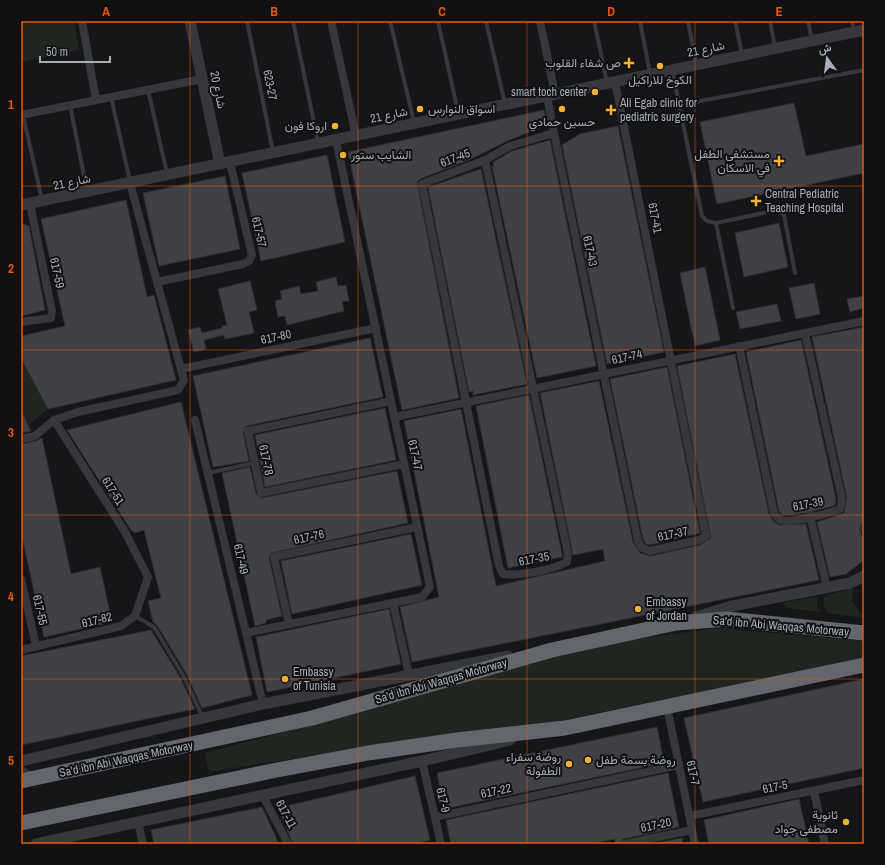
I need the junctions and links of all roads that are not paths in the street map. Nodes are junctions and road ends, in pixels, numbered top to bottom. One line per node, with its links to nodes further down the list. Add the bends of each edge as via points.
1 (82, 21): 29 (street)
2 (190, 21): 24 (street, شارع 20)
3 (247, 21): 40 (lane, 623-27)
4 (293, 21): 39 (lane)
5 (331, 21): 37 (street)
6 (390, 21): 35 (lane)
7 (438, 21): 34 (lane)
8 (486, 21): 30 (lane)
9 (540, 21): 27 (street, 617-43)
10 (594, 21): 25 (lane)
11 (640, 21): 23 (lane)
12 (688, 21): 20 (lane)
13 (735, 21): 19 (lane)
14 (770, 21): 18 (lane)
15 (808, 21): 17 (lane)
16 (858, 29): 17 (street, شارع 21)
17 (812, 40): 18 (street, شارع 21)
18 (775, 48): 19 (street, شارع 21)
19 (742, 55): 20 (street, شارع 21)
20 (696, 64): 21 (street, شارع 21)
21 (672, 70): 23 (street, شارع 21); 32 (lane)
22 (864, 70): 32 (lane)
23 (650, 74): 25 (street, شارع 21)
24 (202, 79): 26 (street); 42 (street, شارع 20)
25 (611, 82): 27 (street, شارع 21); 57 (street, 617-41)
26 (148, 90): 28 (street); 43 (lane)
27 (551, 95): 30 (street, شارع 21); 36 (street, 617-43)
28 (111, 97): 29 (street); 44 (lane)
29 (96, 100): 31 (street)
30 (505, 104): 34 (street, شارع 21)
31 (70, 105): 33 (street); 45 (lane)
32 (679, 105): 48 (lane, via 702,216 707,221)
33 (22, 114): 46 (lane)
34 (458, 114): 35 (street, شارع 21)
35 (415, 123): 37 (street, شارع 21)
36 (554, 133): 41 (street, via 510,146); 59 (street, 617-43)
37 (356, 136): 38 (street, شارع 21)
38 (336, 140): 39 (street, شارع 21); 54 (street, 617-47)
39 (318, 144): 40 (street, شارع 21)
40 (273, 153): 42 (street, شارع 21)
41 (486, 160): 60 (street, 617-45); 62 (street, 617-45, via 422,184)
42 (225, 163): 43 (street, شارع 21); 50 (street, 617-57, via 252,255 249,261)
43 (167, 175): 44 (street, شارع 21)
44 (130, 183): 45 (street, شارع 21); 50 (street)
45 (87, 192): 46 (street, شارع 21)
46 (42, 201): 47 (street, شارع 21)
47 (25, 204): 53 (street, 617-59, via 52,311 51,318)
48 (716, 223): 49 (lane, via 779,211 784,215); 51 (lane)
49 (795, 273)
50 (157, 282): 58 (street)
51 (733, 308)
52 (864, 321): 55 (street, 617-74)
53 (21, 322)
54 (376, 328): 58 (street, 617-80); 61 (street, 617-47)
55 (805, 333): 56 (street, 617-74); 70 (street, 617-39, via 842,499 840,509)
56 (740, 346): 57 (street, 617-74); 70 (street, 617-39, via 774,514 780,520 787,521)
57 (672, 360): 59 (street, 617-74); 59 (street, 617-37, via 706,536 699,540 650,551 642,548 638,541)
58 (181, 369): 64 (street, via 184,380 178,390 78,412)
59 (604, 374): 60 (street, 617-74)
60 (534, 389): 62 (street, 617-74); 62 (street, 617-35, via 568,554 566,562 559,567 513,575 503,574 499,566)
61 (391, 401): 63 (street, 617-47); 67 (street, 617-78, via 248,431)
62 (465, 402): 63 (street, 617-74)
63 (395, 417): 68 (street, 617-47)
64 (54, 420): 66 (street, via 36,436); 76 (street, 617-51, via 124,532 148,577)
65 (195, 420): 69 (street, 617-49)
66 (21, 440)
67 (254, 463): 68 (street, 617-78, via 261,493); 69 (lane)
68 (404, 464): 71 (street, 617-47)
69 (208, 473): 79 (street, 617-49)
70 (810, 516): 74 (street)
71 (417, 526): 75 (street, 617-47, via 430,587 422,597); 78 (street, 617-76, via 274,557)
72 (864, 576): 74 (street)
73 (21, 578): 81 (street, 617-55)
74 (827, 588): 77 (street, via 732,606)
75 (393, 603): 78 (street, 617-47); 85 (street)
76 (135, 616): 81 (street, 617-82, via 121,626); 88 (lane, via 154,627 183,674)
77 (676, 623): 80 (highway, Sa'd ibn Abi Waqqas Motorway, via 726,619); 83 (highway, Sa'd ibn Abi Waqqas Motorway)
78 (289, 624): 79 (street, 617-47)
79 (246, 633): 86 (street, 617-49)
80 (864, 633)
81 (36, 646): 82 (street, 617-82)
82 (21, 650)
83 (552, 650): 85 (street); 92 (highway, Sa'd ibn Abi Waqqas Motorway, via 312,718 205,742)
84 (864, 665): 87 (highway)
85 (409, 674): 86 (street)
86 (263, 704): 88 (street)
87 (667, 707): 89 (highway); 91 (street, 617-7)
88 (204, 718): 92 (street, via 34,758)
89 (565, 728): 90 (street); 99 (highway, via 368,753)
90 (422, 761): 95 (street); 97 (street, 617-9)
91 (679, 765): 96 (street, 617-7); 97 (street, 617-22)
92 (23, 770)
93 (864, 780): 94 (street, 617-5)
94 (814, 791): 96 (street, 617-5); 107 (street)
95 (263, 796): 98 (street); 103 (street, 617-11)
96 (690, 816): 100 (street, 617-7)
97 (435, 817): 104 (street, 617-9)
98 (138, 822): 101 (street); 102 (street)
99 (21, 823)
100 (692, 830): 105 (street, 617-20); 106 (street, 617-7)
101 (36, 844)
102 (143, 844)
103 (288, 844)
104 (441, 844)
105 (624, 844)
106 (695, 844)
107 (825, 844)

